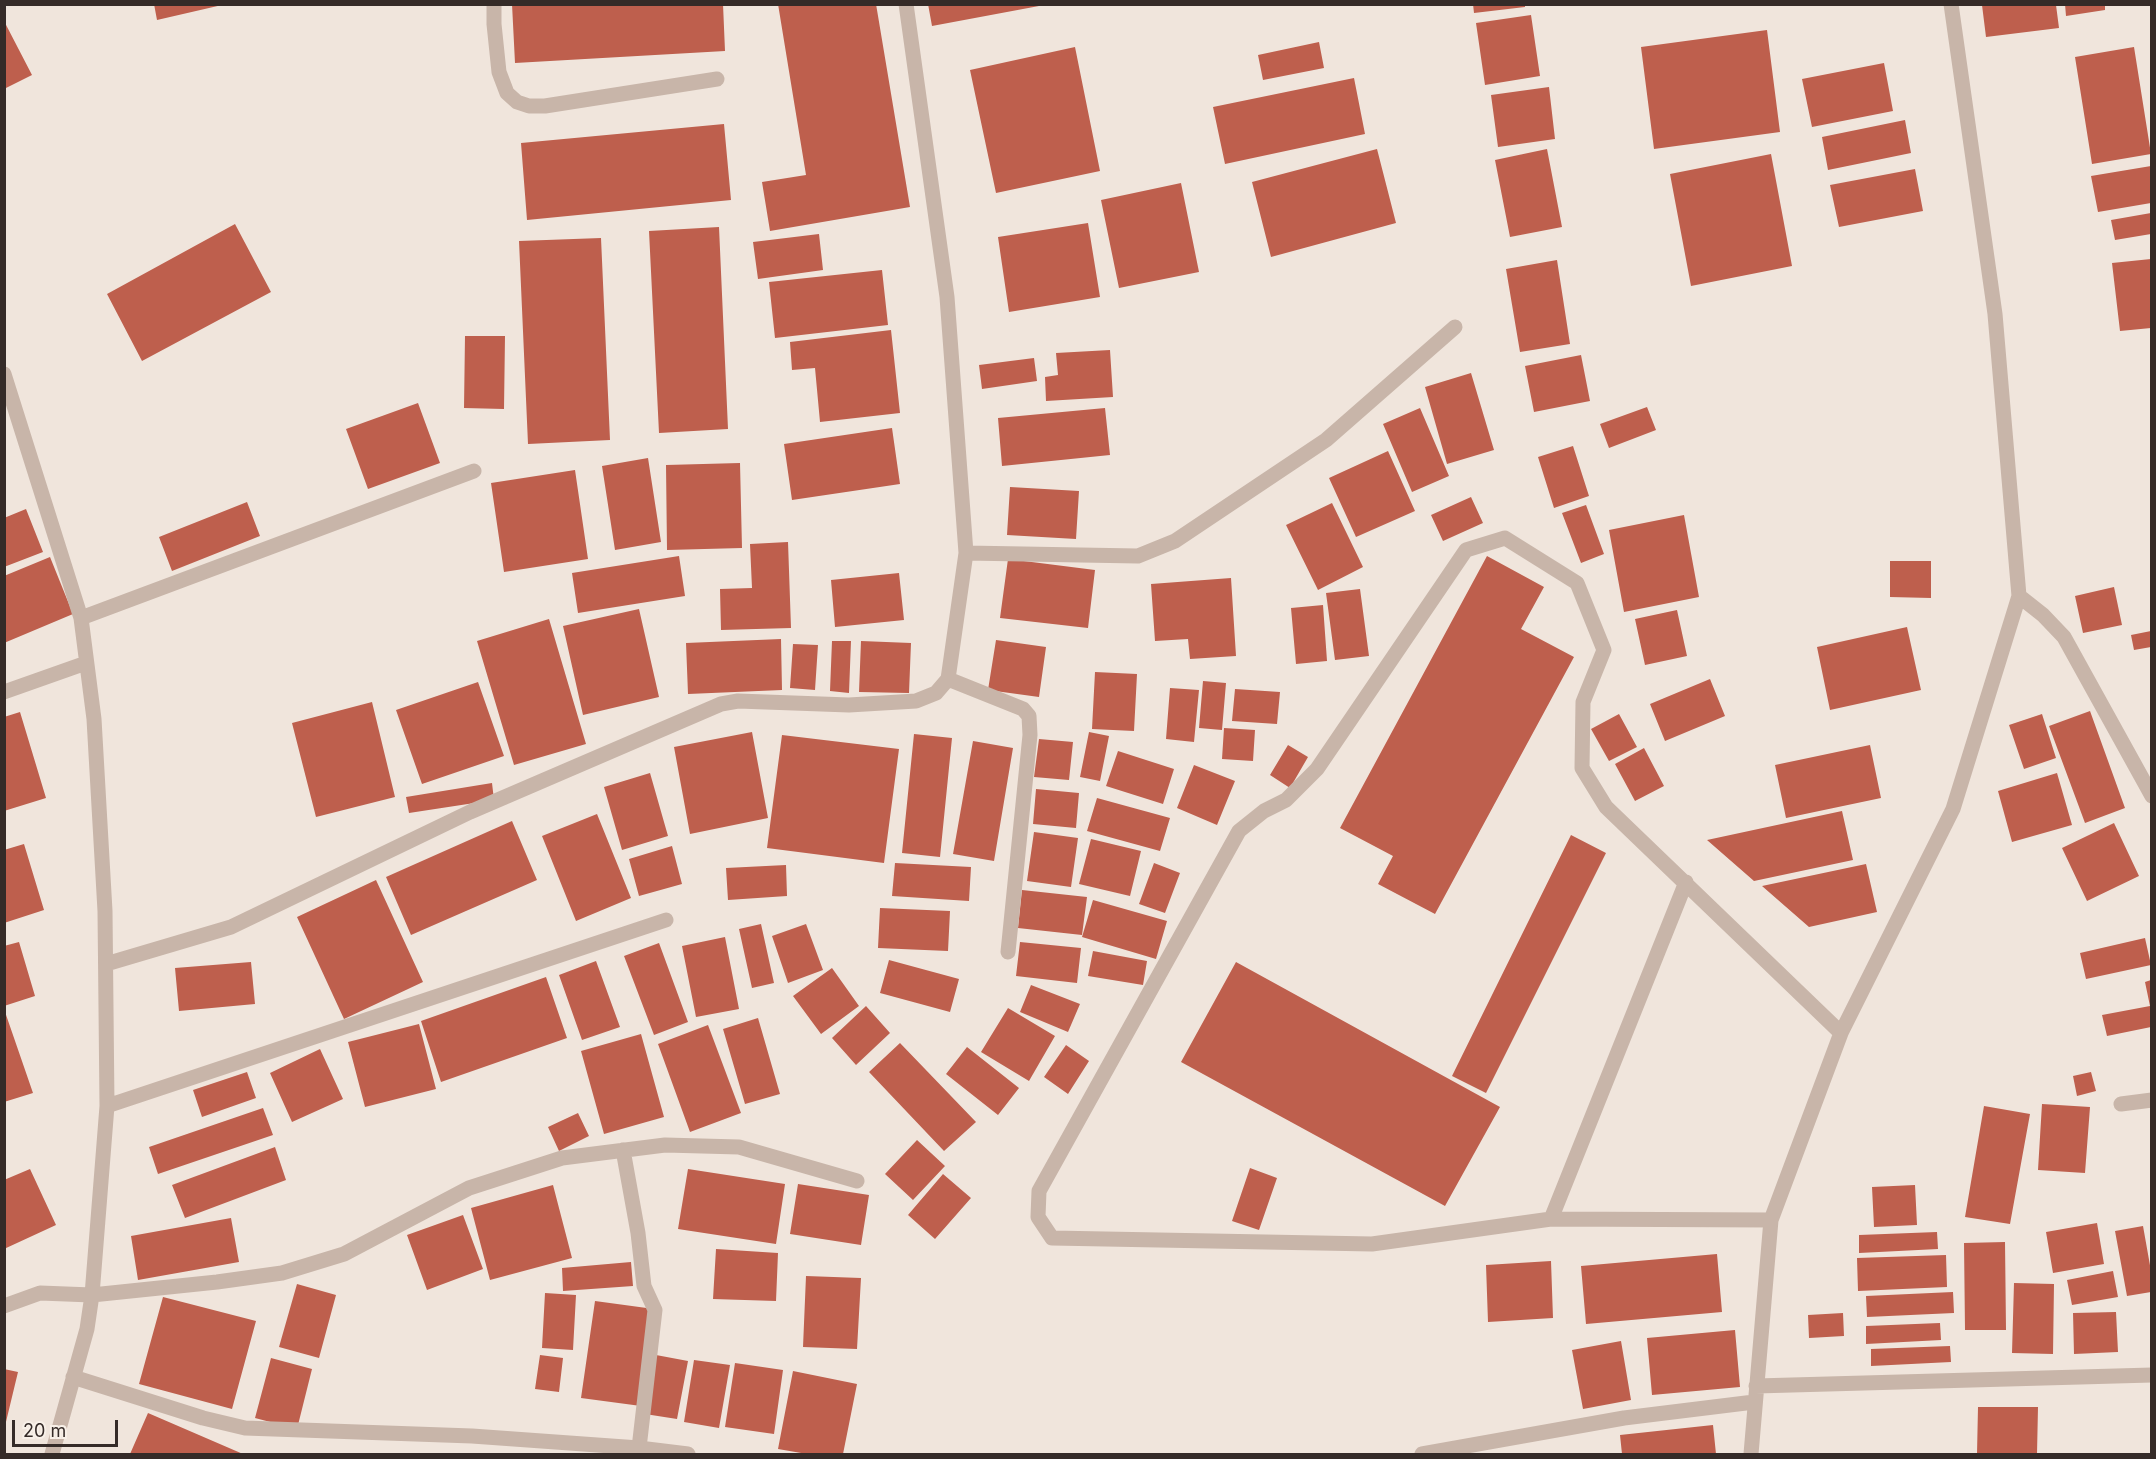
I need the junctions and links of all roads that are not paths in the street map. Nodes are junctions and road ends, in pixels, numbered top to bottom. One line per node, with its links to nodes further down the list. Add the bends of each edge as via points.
1 (494, 4): 4 (street, via 499,72 507,93 517,102 545,106)
2 (906, 4): 8 (street, via 947,297)
3 (1951, 4): 9 (street, via 1995,314)
4 (717, 79)
5 (1455, 327): 8 (street, via 1326,440 1175,541 1138,556)
6 (4, 374): 10 (street)
7 (474, 471): 10 (street)
8 (966, 553): 12 (street)
9 (2019, 596): 14 (street, via 2064,637); 19 (street, via 1953,809)
10 (81, 618): 11 (street)
11 (86, 663): 13 (street); 18 (street, via 94,719)
12 (948, 679): 17 (street, via 1023,709 1029,716); 18 (street, via 936,693 916,701 721,704 470,812 231,927)
13 (4, 692)
14 (2151, 796)
15 (1686, 882): 19 (street); 25 (street); 25 (street, via 1606,807 1582,768 1583,702 1604,650 1577,582 1505,538 1466,550 1317,769 1286,800 1239,831 1039,1191 1038,1217 1052,1238 1372,1244)
16 (666, 920): 22 (street)
17 (1008, 952)
18 (106, 964): 22 (street)
19 (1841, 1034): 26 (street)
20 (2151, 1100): 21 (street)
21 (2121, 1104)
22 (107, 1106): 27 (street)
23 (623, 1150): 24 (street, via 665,1145 739,1147); 27 (street, via 562,1158 469,1188 344,1254 282,1273); 33 (street, via 644,1286 656,1310)
24 (857, 1181)
25 (1551, 1219): 26 (street)
26 (1771, 1220): 31 (street)
27 (92, 1295): 28 (street, via 40,1293); 30 (street)
28 (4, 1306)
29 (2151, 1375): 31 (street)
30 (74, 1377): 33 (street, via 245,1428 472,1436); 34 (street)
31 (1756, 1386): 32 (street)
32 (1754, 1402): 36 (street, via 1624,1418); 37 (street)
33 (639, 1448): 35 (street)
34 (52, 1455)
35 (688, 1455)
36 (1422, 1455)
37 (1751, 1455)

